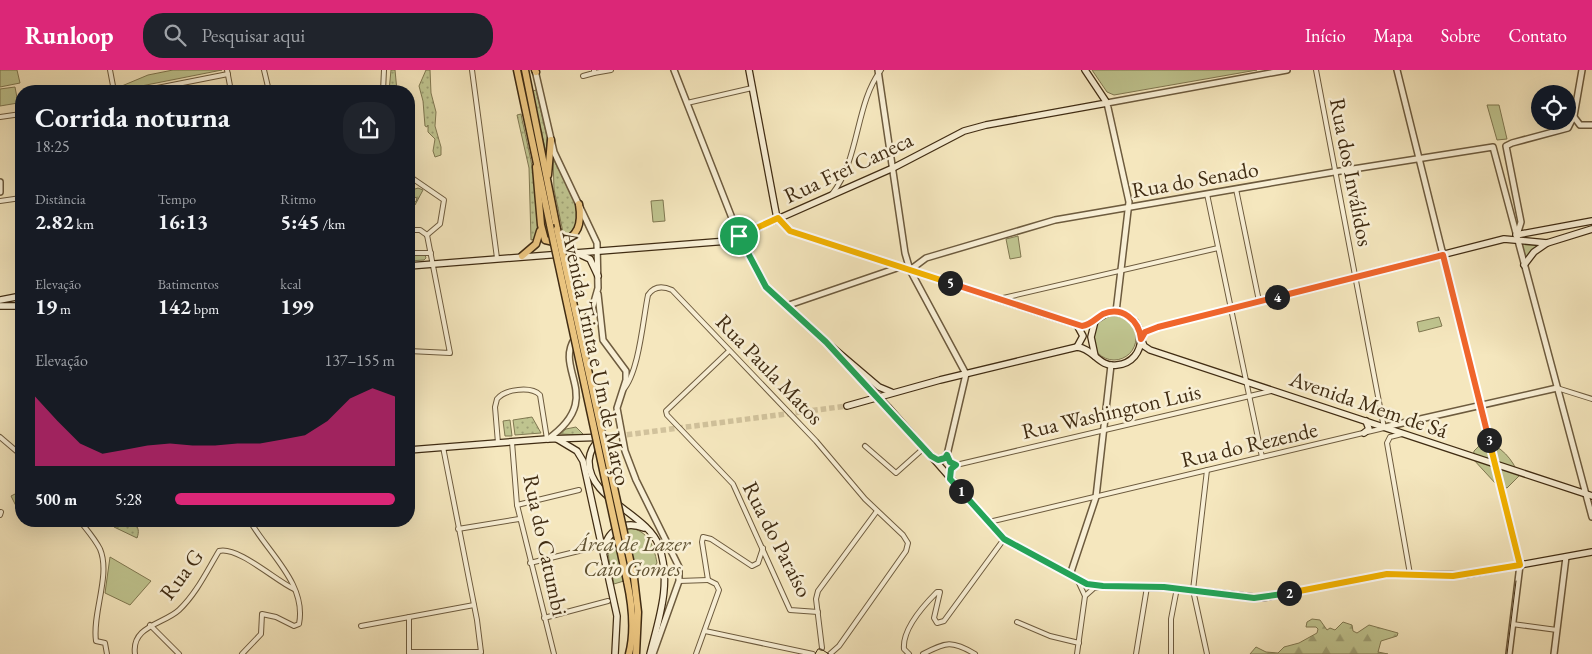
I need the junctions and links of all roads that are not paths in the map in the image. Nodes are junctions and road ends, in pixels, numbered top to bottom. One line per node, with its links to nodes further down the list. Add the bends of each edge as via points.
1 (110, 70): 20 (street)
2 (264, 70): 23 (street)
3 (384, 70): 24 (street)
4 (472, 70): 68 (street)
5 (516, 70): 35 (main road, Avenida Trinta e Um de Março)
6 (525, 70): 41 (main road, Avenida Trinta e Um de Março)
7 (611, 70): 18 (street)
8 (674, 70): 26 (street)
9 (749, 70): 25 (main road)
10 (1085, 70): 27 (main road)
11 (1287, 70): 27 (street)
12 (1316, 70): 38 (street, Rua dos Inválidos)
13 (1397, 70): 36 (street)
14 (1582, 70): 28 (street)
15 (535, 71): 34 (street, Avenida Trinta e Um de Março)
16 (879, 71): 37 (street); 44 (street, via 870,90 844,176)
17 (228, 72): 21 (street); 22 (street)
18 (594, 72): 19 (street)
19 (583, 76)
20 (113, 85)
21 (178, 85)
22 (230, 85)
23 (268, 85)
24 (383, 85)
25 (753, 88): 26 (street); 50 (main road)
26 (686, 103): 57 (street)
27 (1107, 103): 37 (main road, Rua Frei Caneca, via 971,129); 49 (street)
28 (1576, 104)
29 (15, 115): 30 (street)
30 (0, 117)
31 (1576, 119): 32 (street, via 1580,124)
32 (1592, 125)
33 (1566, 130): 58 (street, via 1508,144 1505,150 1521,222)
34 (551, 140): 41 (main road); 48 (street, Avenida Trinta e Um de Março)
35 (534, 149): 52 (main road); 157 (main road, Avenida Trinta e Um de Março, bridge)
36 (1419, 158): 38 (street, Rua do Senado); 58 (street, Rua do Senado, via 1493,146); 66 (street)
37 (893, 168): 44 (main road, Rua Frei Caneca); 73 (street)
38 (1334, 172): 42 (street, Rua do Senado); 76 (street, Rua dos Inválidos)
39 (415, 180): 56 (street, via 444,200 440,224)
40 (0, 182): 43 (street)
41 (548, 184): 157 (main road, Avenida Trinta e Um de Março, bridge)
42 (1236, 189): 45 (street, Rua do Senado); 81 (street)
43 (0, 192)
44 (832, 194): 50 (main road, Rua Frei Caneca)
45 (1206, 194): 49 (street, Rua do Senado); 61 (street)
46 (15, 199): 47 (street)
47 (0, 201)
48 (579, 204): 52 (main road, via 579,228 566,240 558,244 548,242); 62 (street, Avenida Trinta e Um de Março, via 597,240)
49 (1128, 207): 73 (street, Rua do Senado, via 1055,220 979,241 926,258); 74 (street)
50 (778, 218): 57 (main road, Rua Frei Caneca); 72 (main road, via 790,231)
51 (1592, 221): 53 (main road)
52 (541, 225): 67 (main road, via 537,241)
53 (1558, 229): 58 (main road); 59 (main road, via 1556,236)
54 (1592, 229): 59 (main road)
55 (415, 230): 56 (street)
56 (427, 235): 65 (street)
57 (739, 236): 62 (main road, Rua Frei Caneca, via 728,240); 84 (main road, via 761,280)
58 (1517, 237): 60 (main road); 66 (main road); 70 (street)
59 (1559, 241): 60 (main road)
60 (1547, 243): 70 (main road)
61 (1218, 248): 74 (street); 85 (street)
62 (598, 250): 63 (main road, Rua Frei Caneca); 75 (street)
63 (574, 252): 67 (main road, Rua Frei Caneca); 75 (main road, via 590,259)
64 (415, 253): 65 (street)
65 (431, 253): 69 (street)
66 (1443, 255): 76 (main road); 108 (street)
67 (522, 256): 68 (main road, Rua Frei Caneca)
68 (498, 258): 69 (main road, Rua Frei Caneca)
69 (433, 264): 71 (main road, Rua Frei Caneca); 92 (street, via 450,353)
70 (1524, 265): 100 (street)
71 (415, 266)
72 (900, 267): 73 (main road); 84 (street)
73 (910, 270): 79 (main road); 98 (street)
74 (1120, 272): 79 (street); 86 (street)
75 (598, 276): 77 (street)
76 (1356, 277): 81 (main road); 110 (street, Rua dos Inválidos)
77 (598, 288): 96 (street, via 603,340); 115 (street, via 592,309 570,350 575,407 568,423)
78 (15, 297): 80 (main road)
79 (998, 299): 88 (main road)
80 (0, 300)
81 (1259, 301): 85 (main road)
82 (0, 306): 83 (main road)
83 (15, 306)
84 (786, 306): 90 (main road)
85 (1231, 308): 89 (main road, via 1152,328); 99 (street)
86 (1116, 312): 87 (main road); 89 (main road, via 1134,320)
87 (1096, 319): 88 (main road, via 1087,326); 94 (main road, via 1091,334)
88 (1077, 325): 91 (main road, via 1083,336)
89 (1141, 339): 95 (main road, via 1133,358 1122,365); 99 (main road, Avenida Mem de Sá, via 1143,346 1150,350)
90 (826, 342): 103 (main road, via 879,386); 105 (main road)
91 (1077, 347): 94 (main road, via 1086,349); 98 (main road)
92 (415, 351)
93 (729, 351): 97 (street, Rua Paula Matos, via 678,294 660,287 648,294); 136 (street, Rua Paula Matos, via 816,441); 145 (street, Rua do Paraíso, via 666,411 733,484)
94 (1095, 358): 95 (main road)
95 (1111, 366): 111 (street)
96 (625, 369): 97 (street); 101 (street)
97 (633, 370): 101 (street, Rua Paula Matos)
98 (966, 374): 103 (main road); 124 (street)
99 (1246, 381): 102 (main road, Avenida Mem de Sá); 104 (street)
100 (1557, 388): 106 (street); 108 (street, Rua do Rezende); 132 (street)
101 (623, 390): 159 (street, via 617,408 625,451 677,562)
102 (1273, 390): 104 (street, Rua Washington Luis); 109 (main road, Avenida Mem de Sá)
103 (894, 392): 105 (main road)
104 (1249, 396): 111 (street, Rua Washington Luis); 126 (street)
105 (878, 397): 107 (main road); 121 (main road)
106 (1592, 400)
107 (846, 406)
108 (1481, 406): 110 (street, Rua do Rezende); 127 (street)
109 (1366, 421): 110 (main road, Avenida Mem de Sá); 112 (main road, via 1369,429)
110 (1384, 428): 112 (street, Rua do Rezende); 113 (main road, Avenida Mem de Sá)
111 (1104, 430): 128 (street, Rua Washington Luis); 134 (street)
112 (1364, 433): 126 (street, Rua do Rezende)
113 (1402, 434): 127 (main road, Avenida Mem de Sá); 154 (street, via 1390,437 1387,443)
114 (0, 437): 123 (street)
115 (547, 439): 116 (main road); 117 (main road); 118 (street, via 540,395 526,390 506,392 497,399)
116 (557, 439): 143 (main road, via 608,437 596,443 592,450 589,464 592,475 599,488); 148 (main road, via 577,450 582,457)
117 (512, 442): 118 (main road); 135 (street, Rua do Catumbi)
118 (498, 443): 119 (main road)
119 (443, 446): 122 (main road); 142 (street)
120 (865, 446): 121 (street, via 897,473)
121 (924, 448): 125 (main road)
122 (415, 449)
123 (15, 450)
124 (947, 455): 125 (street, via 938,460); 128 (street)
125 (931, 456): 130 (main road)
126 (1262, 457): 129 (street, Rua do Rezende)
127 (1496, 464): 132 (main road, Avenida Mem de Sá); 151 (street)
128 (956, 465): 130 (street, via 951,469)
129 (1207, 470): 134 (street, Rua do Rezende); 164 (street)
130 (950, 479): 139 (main road)
131 (579, 490): 135 (street)
132 (1585, 494): 133 (main road, Avenida Mem de Sá); 137 (street)
133 (1592, 496)
134 (1096, 497): 139 (street, Rua do Rezende); 153 (street)
135 (516, 505): 138 (street, Rua do Catumbi)
136 (877, 511): 168 (street, via 823,582 816,599); 192 (street, Rua Paula Matos, via 906,539 906,550 839,646)
137 (1592, 517)
138 (520, 519): 142 (street); 150 (street, Rua do Catumbi)
139 (989, 522): 144 (main road)
140 (84, 527): 181 (street, via 102,557 95,631 96,641 105,643)
141 (254, 527): 152 (street)
142 (458, 529): 167 (street)
143 (649, 532): 148 (main road, via 637,526 618,528 605,543); 189 (main road, via 658,544 665,575 664,600)
144 (1004, 539): 153 (main road); 193 (street, via 944,621 937,623 934,618 940,592 930,600 905,636 904,648)
145 (763, 547): 158 (street, via 758,563 752,566 703,537); 168 (street, Rua do Paraíso, via 790,610)
146 (591, 548): 150 (street)
147 (1592, 552): 149 (main road)
148 (604, 556): 186 (main road, via 617,616)
149 (1566, 557): 151 (main road); 175 (street)
150 (530, 563): 170 (street, Rua do Catumbi)
151 (1520, 565): 154 (main road, via 1453,576); 172 (street)
152 (287, 572): 155 (street); 163 (street)
153 (1070, 574): 156 (main road)
154 (1410, 574): 164 (main road, via 1382,575 1269,597)
155 (280, 578): 163 (street, Rua G); 173 (street, Rua G, via 244,558 219,551 178,610)
156 (1077, 578): 160 (main road, via 1087,584); 165 (street)
157 (630, 580): 187 (main road, Avenida Trinta e Um de Março, via 632,634); 188 (main road, Avenida Trinta e Um de Março, via 638,612)
158 (708, 580): 159 (street); 176 (street, via 716,584 718,590)
159 (678, 581): 189 (street)
160 (1103, 586): 161 (main road); 165 (street, via 1094,588)
161 (1147, 587): 162 (main road); 197 (street)
162 (1177, 588): 164 (main road); 198 (street, via 1172,613)
163 (294, 589): 184 (street, via 299,624 294,626 262,614 260,634)
164 (1193, 590): 199 (street)
165 (1085, 596): 177 (street)
166 (608, 601): 170 (street)
167 (474, 605): 169 (street); 180 (street)
168 (818, 612): 178 (street)
169 (409, 617): 174 (street); 179 (street)
170 (544, 618): 185 (street, Rua do Catumbi)
171 (1017, 622): 177 (street, via 1050,636)
172 (1512, 624): 175 (street); 200 (street)
173 (150, 625): 182 (street, Rua G, via 137,641); 183 (street)
174 (361, 626)
175 (1557, 630): 201 (street)
176 (705, 632): 190 (street); 191 (street)
177 (1079, 643): 196 (street)
178 (822, 648): 191 (street); 192 (street)
179 (409, 653): 180 (street)
180 (483, 653)
181 (107, 654)
182 (135, 654)
183 (179, 654)
184 (242, 654)
185 (554, 654)
186 (615, 654)
187 (629, 654)
188 (636, 654)
189 (652, 654)
190 (696, 654)
191 (814, 654)
192 (830, 654)
193 (909, 654)
194 (923, 654): 195 (street, via 952,643)
195 (975, 654)
196 (1077, 654)
197 (1136, 654)
198 (1171, 654)
199 (1207, 654)
200 (1509, 654)
201 (1554, 654)

